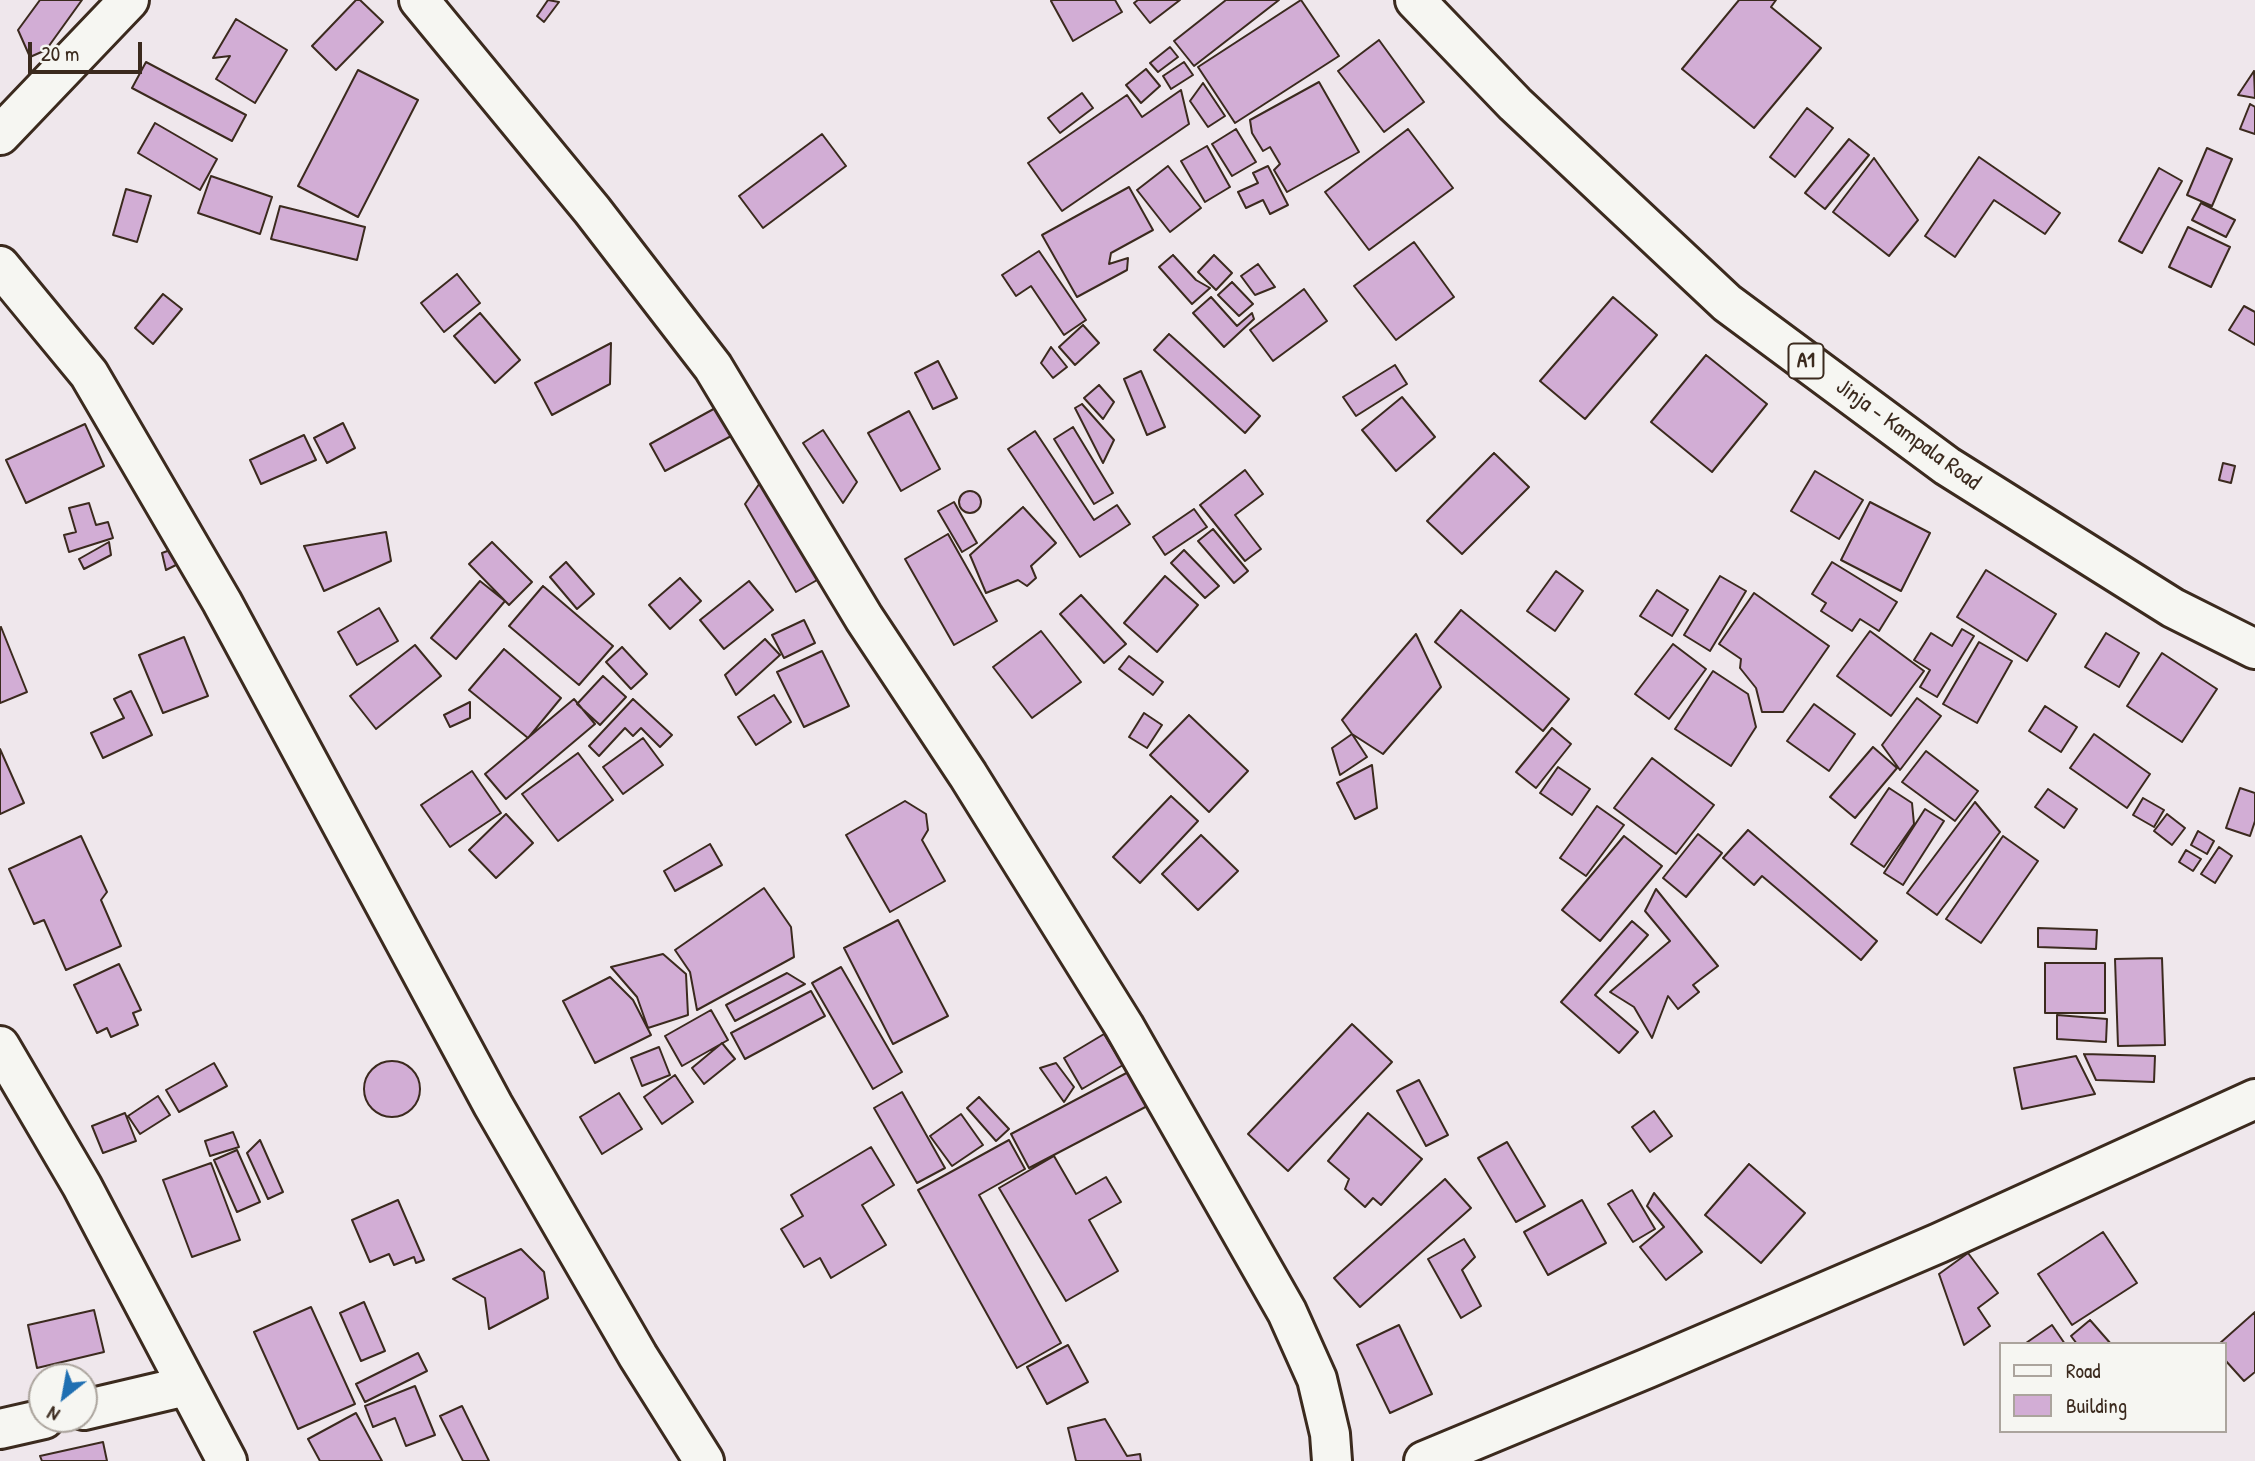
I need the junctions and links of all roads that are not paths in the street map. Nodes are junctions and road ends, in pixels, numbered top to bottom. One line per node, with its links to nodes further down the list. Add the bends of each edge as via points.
1 (129, 0): 4 (main road)
2 (419, 0): 15 (main road, via 592,209 713,367 864,618 968,775 1124,1026 1287,1312 1317,1379)
3 (1415, 0): 6 (main road, Jinja - Kampala Road / A1, via 1515,104 1727,303 1947,466 2173,608)
4 (0, 135)
5 (0, 266): 14 (main road, via 89,374 222,602 500,1117)
6 (2255, 649)
7 (1, 1051): 9 (main road, via 82,1186)
8 (2255, 1099): 16 (main road, via 1939,1243)
9 (186, 1386): 10 (main road); 13 (main road)
10 (98, 1407)
11 (28, 1423): 12 (main road)
12 (0, 1429)
13 (227, 1461)
14 (704, 1461)
15 (1332, 1461)
16 (1424, 1461)

